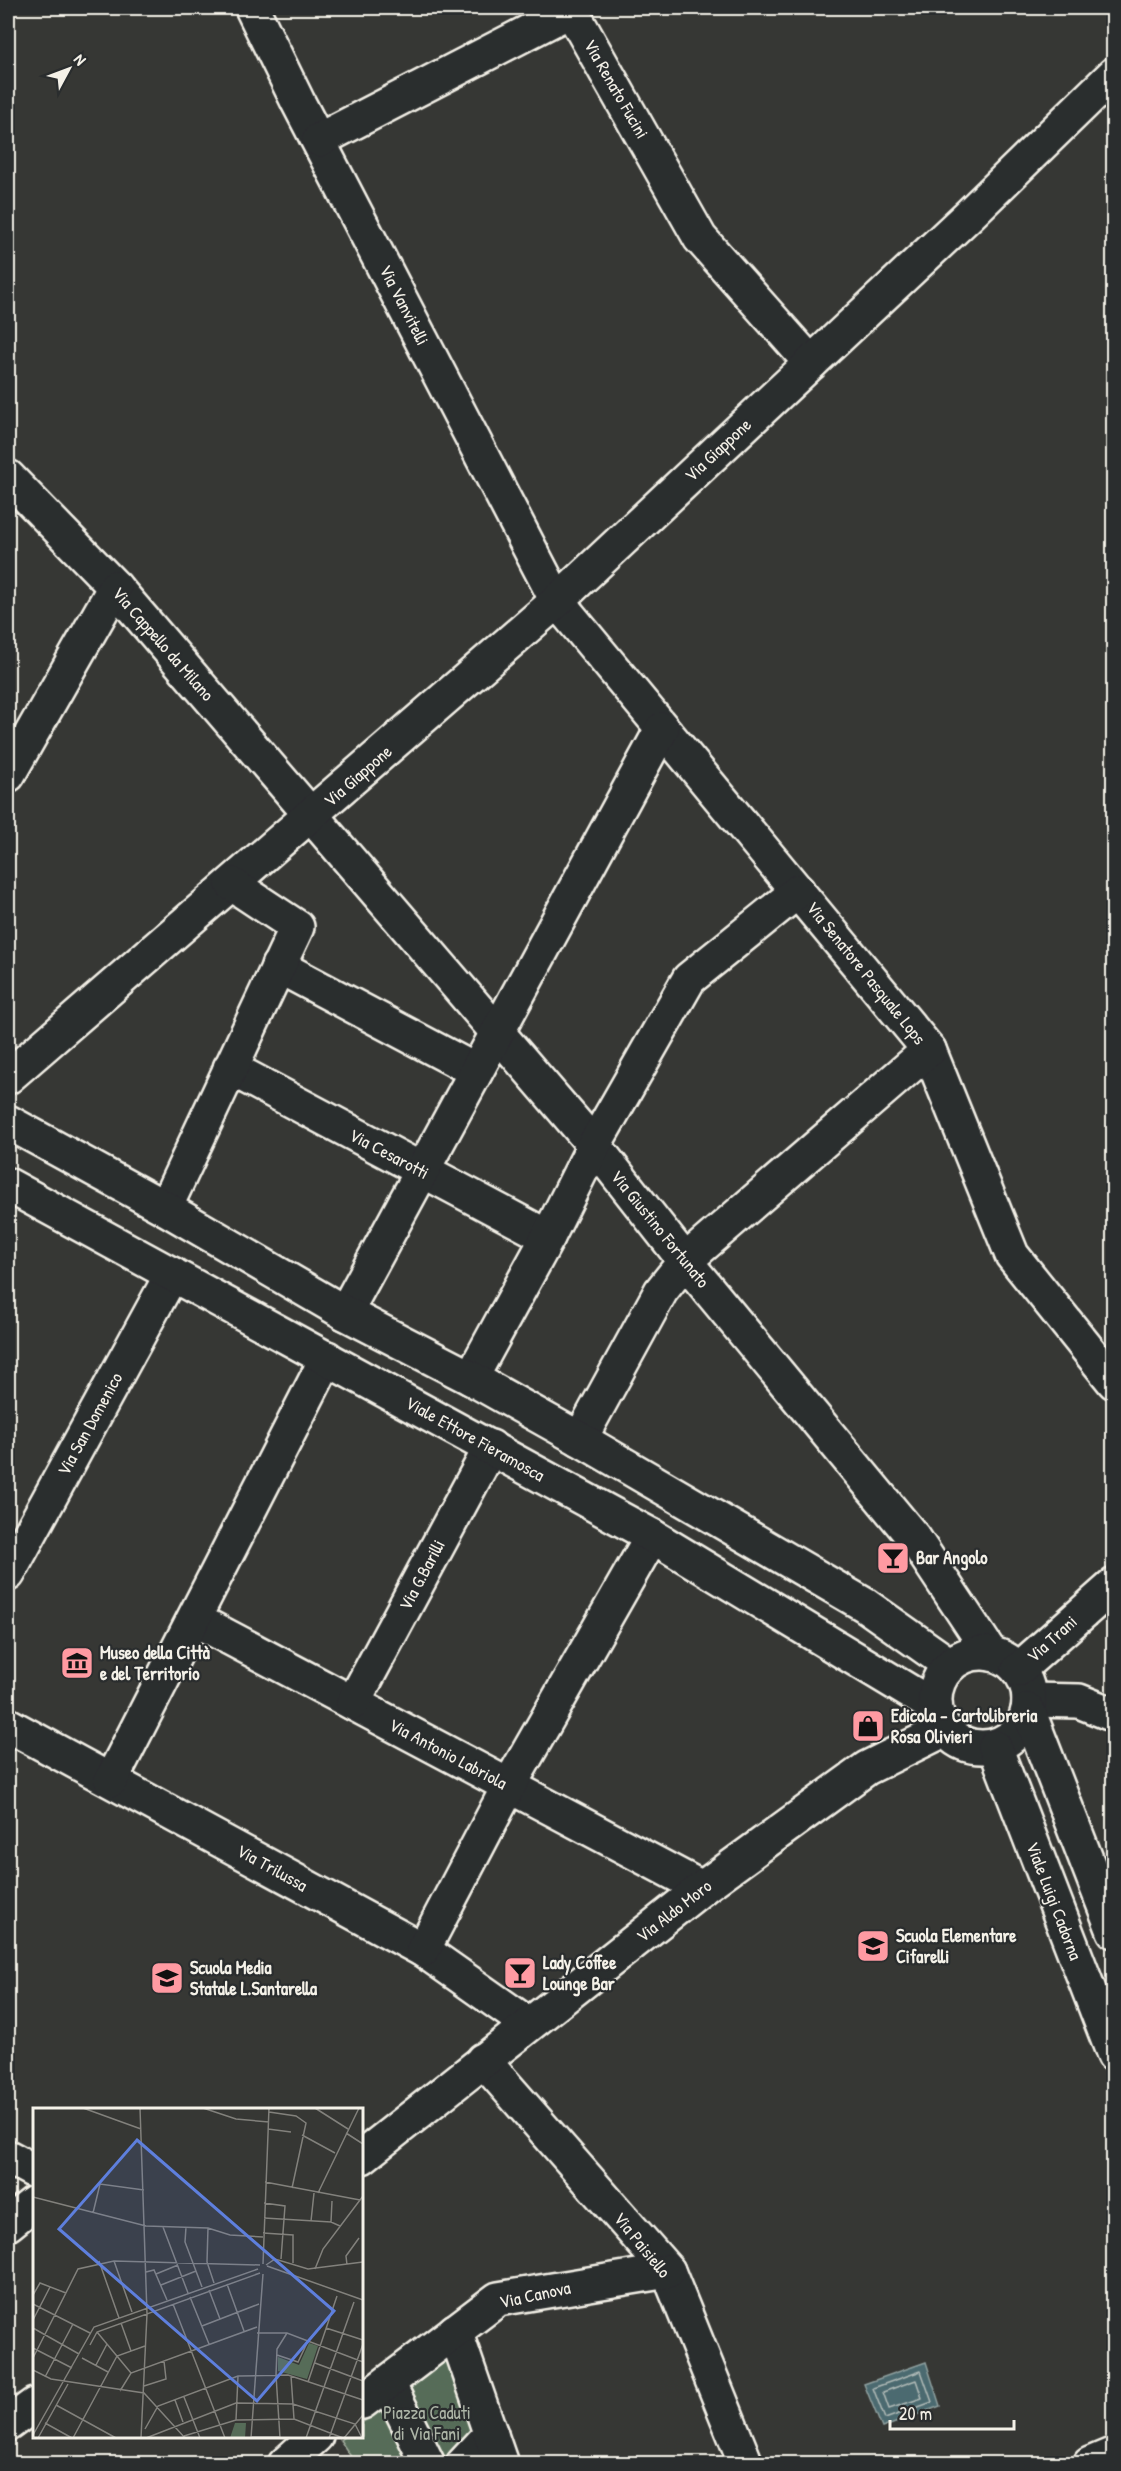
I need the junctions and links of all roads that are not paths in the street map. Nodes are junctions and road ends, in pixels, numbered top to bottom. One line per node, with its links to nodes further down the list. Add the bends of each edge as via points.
1 (252, 8): 3 (street, Via Vanvitelli)
2 (1113, 74): 4 (street, Via Giappone)
3 (319, 140): 4 (street, Via Renato Fucini, via 571,10 700,238); 7 (street, Via Vanvitelli)
4 (811, 363): 7 (street, Via Giappone)
5 (9, 483): 6 (street, Via Cappello da Milano)
6 (114, 587): 9 (street); 10 (street, Via Cappello da Milano)
7 (557, 601): 8 (street, Via Senatore Pasquale Lops); 10 (street, Via Giappone)
8 (662, 729): 12 (street, Via Senatore Pasquale Lops); 14 (street)
9 (8, 775)
10 (312, 816): 11 (street, Via Giappone); 14 (street, Via Giustino Fortunato)
11 (232, 884): 13 (street, via 297,927); 18 (street, Via Giappone)
12 (798, 891): 15 (street, Via Senatore Pasquale Lops); 20 (street, via 689,979)
13 (278, 966): 16 (street); 17 (street)
14 (497, 1031): 17 (street); 20 (street, Via Giustino Fortunato)
15 (929, 1050): 25 (street); 30 (street, Via Senatore Pasquale Lops, via 1012,1255)
16 (230, 1068): 21 (street, Via Cesarotti); 23 (street)
17 (476, 1071): 21 (street)
18 (8, 1077)
19 (8, 1122): 23 (street)
20 (594, 1145): 24 (street); 25 (street, Via Giustino Fortunato)
21 (423, 1172): 24 (street, Via Cesarotti); 27 (street)
22 (8, 1185): 26 (street, Viale Ettore Fieramosca)
23 (165, 1208): 27 (street)
24 (548, 1237): 29 (street)
25 (685, 1261): 31 (street, via 661,1291); 38 (street, Via Giustino Fortunato, via 914,1538)
26 (172, 1274): 28 (street, Viale Ettore Fieramosca); 34 (street, Via San Domenico)
27 (345, 1313): 29 (street)
28 (327, 1358): 32 (street, Viale Ettore Fieramosca); 36 (street)
29 (471, 1378): 31 (street)
30 (1113, 1382)
31 (580, 1439): 37 (street, via 865,1605)
32 (491, 1447): 33 (street, Viale Ettore Fieramosca); 39 (street, Via G.Barilli)
33 (652, 1536): 41 (street, Viale Ettore Fieramosca); 45 (street)
34 (8, 1574)
35 (1113, 1585): 38 (street, Via Trani)
36 (194, 1619): 39 (street, Via Antonio Labriola); 44 (street)
37 (950, 1665): 38 (street, via 967,1655); 41 (street, via 940,1677)
38 (1017, 1684): 40 (street); 43 (street, via 1021,1727); 47 (street)
39 (352, 1703): 45 (street, Via Antonio Labriola)
40 (1113, 1715)
41 (939, 1718): 43 (street, via 969,1747); 46 (street, Via Aldo Moro)
42 (8, 1725): 44 (street, Via Trilussa)
43 (994, 1747): 50 (street, Viale Luigi Cadorna)
44 (111, 1780): 48 (street, Via Trilussa)
45 (509, 1786): 46 (street, Via Antonio Labriola); 48 (street)
46 (702, 1888): 49 (street, Via Aldo Moro)
47 (1113, 1930)
48 (423, 1950): 49 (street, Via Trilussa)
49 (528, 2024): 51 (street, Via Aldo Moro)
50 (1113, 2055)
51 (483, 2060): 52 (street, Via Aldo Moro); 57 (street, Via Paisiello)
52 (363, 2156)
53 (8, 2157): 54 (street)
54 (33, 2170)
55 (33, 2204): 56 (street)
56 (8, 2224)
57 (668, 2271): 58 (street, Via Canova, via 498,2300); 67 (street, Via Paisiello)
58 (455, 2331): 59 (street, Via Canova); 63 (street)
59 (388, 2383): 60 (street, Via Canova); 65 (street)
60 (363, 2402)
61 (33, 2406): 62 (street)
62 (8, 2424)
63 (496, 2449): 66 (street)
64 (1113, 2454): 68 (street)
65 (428, 2463)
66 (463, 2463)
67 (746, 2463)
68 (1090, 2463)

